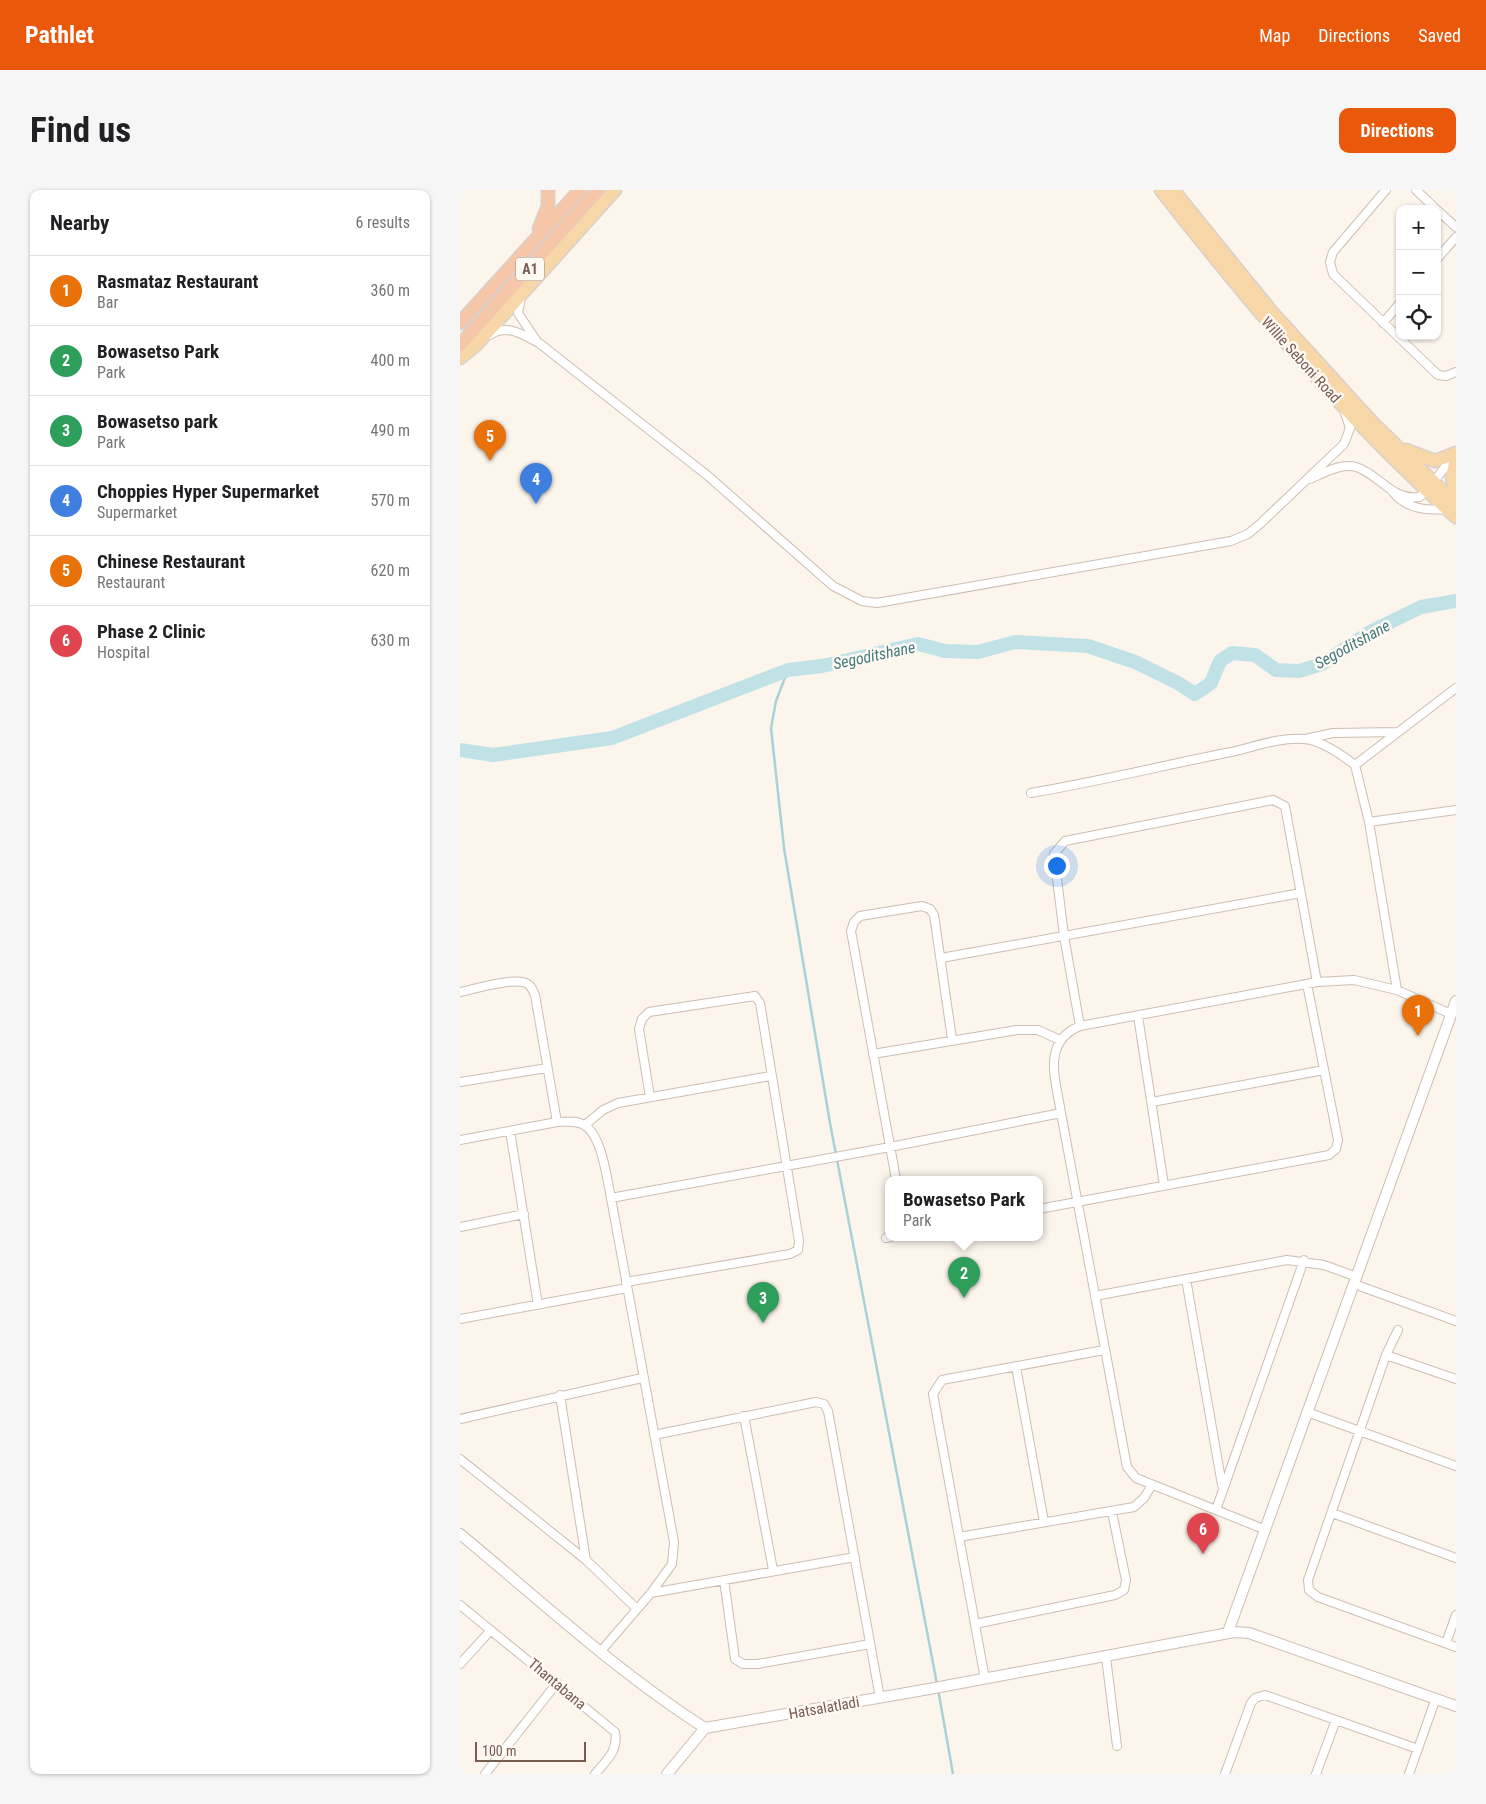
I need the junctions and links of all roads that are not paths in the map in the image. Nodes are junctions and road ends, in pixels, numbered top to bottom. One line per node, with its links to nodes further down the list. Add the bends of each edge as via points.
1 (548, 190): 13 (highway, via 546,212)
2 (580, 190): 13 (highway, A1)
3 (598, 190): 20 (highway, A1)
4 (615, 190): 15 (main road)
5 (1161, 190): 24 (main road, Willie Seboni Road, via 1265,320)
6 (1173, 190): 25 (main road, Willie Seboni Road, via 1271,311)
7 (1386, 190): 18 (street, via 1333,252 1330,262 1333,274)
8 (1416, 190): 9 (street)
9 (1433, 205)
10 (1441, 213): 11 (street)
11 (1456, 228)
12 (1456, 237): 14 (street)
13 (531, 242): 17 (highway, A1)
14 (1441, 254)
15 (526, 290): 19 (street, via 518,302 518,313); 21 (main road)
16 (1396, 308): 18 (street)
17 (460, 323)
18 (1383, 323): 23 (street, via 1438,375)
19 (539, 343): 21 (street, via 511,329 495,331); 28 (street, via 708,476 833,586 862,602 892,602 1230,542 1248,534)
20 (460, 345)
21 (476, 345): 22 (main road)
22 (460, 358)
23 (1456, 372)
24 (1339, 402): 28 (street, via 1348,421 1349,434 1344,444); 29 (main road, Willie Seboni Road)
25 (1397, 446): 26 (main road, via 1435,460); 29 (main road, Willie Seboni Road)
26 (1456, 453): 29 (street)
27 (1456, 459): 31 (main road, via 1452,477)
28 (1304, 482): 30 (street, via 1334,469 1356,468)
29 (1430, 485): 30 (street, via 1423,495 1414,498); 32 (main road, Willie Seboni Road)
30 (1392, 492): 32 (street, via 1412,507)
31 (1456, 494)
32 (1453, 510)
33 (1456, 688): 34 (street)
34 (1398, 732): 35 (street, via 1332,733); 36 (street)
35 (1305, 739): 36 (street); 37 (street, via 1272,741)
36 (1355, 765): 39 (street)
37 (1030, 793)
38 (1456, 810): 39 (street)
39 (1369, 822): 45 (street)
40 (1301, 893): 41 (street); 41 (street, via 1285,806 1273,800 1065,841 1054,854); 43 (street)
41 (1064, 936): 42 (street); 50 (street)
42 (941, 958): 51 (street); 53 (street, via 934,915 930,909 922,906 860,916 854,922 851,931)
43 (1317, 982): 44 (street); 45 (street, via 1354,980)
44 (1307, 984): 49 (street); 55 (street)
45 (1397, 990): 48 (street)
46 (460, 992): 54 (street, via 515,981 531,986)
47 (1456, 1001): 48 (street)
48 (1451, 1014): 76 (street)
49 (1138, 1016): 50 (street); 59 (street)
50 (1080, 1026): 52 (street)
51 (952, 1039): 52 (street, via 1038,1030); 53 (street)
52 (1060, 1040): 60 (street, via 1053,1063)
53 (873, 1054): 65 (street)
54 (547, 1068): 57 (street); 61 (street)
55 (1324, 1070): 59 (street); 68 (street, via 1338,1140 1336,1149 1329,1156)
56 (770, 1076): 58 (street); 58 (street, via 760,1002 754,996 649,1012 639,1029); 66 (street)
57 (460, 1082)
58 (650, 1097): 62 (street, via 603,1110)
59 (1152, 1102): 68 (street)
60 (1061, 1113): 65 (street); 70 (street)
61 (557, 1122): 62 (street, via 573,1121); 63 (street)
62 (584, 1125): 69 (street, via 598,1142)
63 (510, 1131): 64 (street); 72 (street)
64 (460, 1140)
65 (890, 1147): 66 (street); 67 (street)
66 (786, 1166): 69 (street); 77 (street, via 798,1250)
67 (895, 1176)
68 (1164, 1185): 70 (street)
69 (611, 1198): 77 (street)
70 (1078, 1201): 71 (street); 78 (street)
71 (1043, 1208)
72 (524, 1214): 73 (street); 79 (street)
73 (460, 1227)
74 (1304, 1260): 75 (street, via 1287,1260); 76 (street); 97 (street)
75 (1186, 1278): 78 (street); 97 (street)
76 (1355, 1281): 81 (street); 89 (street)
77 (627, 1285): 79 (street); 86 (street)
78 (1095, 1296): 83 (street)
79 (538, 1305): 80 (street)
80 (460, 1319)
81 (1456, 1321)
82 (1398, 1330): 84 (street)
83 (1104, 1350): 85 (street); 96 (street, via 1127,1467 1136,1478)
84 (1386, 1354): 87 (street); 92 (street)
85 (1016, 1367): 101 (street); 104 (street, via 942,1380 933,1394)
86 (642, 1378): 88 (street); 93 (street)
87 (1456, 1379)
88 (560, 1396): 91 (street); 107 (street)
89 (1306, 1412): 92 (street); 102 (street)
90 (744, 1416): 93 (street); 105 (street, via 816,1402 824,1404 828,1411); 108 (street)
91 (460, 1419)
92 (1360, 1430): 95 (street); 100 (street)
93 (654, 1435): 110 (street, via 674,1542 672,1564)
94 (460, 1459): 107 (street)
95 (1456, 1466)
96 (1152, 1484): 98 (street); 99 (street, via 1134,1507)
97 (1222, 1487): 98 (street)
98 (1216, 1510): 102 (street)
99 (1112, 1512): 101 (street); 114 (street, via 1126,1580 1124,1590 1116,1595)
100 (1332, 1514): 106 (street); 117 (street, via 1308,1580 1309,1590 1318,1597)
101 (1044, 1522): 104 (street)
102 (1266, 1530): 116 (street)
103 (460, 1534): 120 (street)
104 (959, 1537): 114 (street)
105 (855, 1557): 108 (street); 118 (street)
106 (1456, 1558)
107 (586, 1560): 112 (street)
108 (773, 1570): 109 (street)
109 (724, 1580): 110 (street); 118 (street, via 735,1659 743,1664)
110 (651, 1593): 112 (street)
111 (460, 1605): 115 (street, Thantabana)
112 (636, 1608): 120 (street)
113 (1456, 1616): 117 (street)
114 (975, 1624): 123 (street)
115 (491, 1630): 122 (street); 124 (street, Thantabana)
116 (1228, 1632): 121 (street, Hatsalatladi); 126 (street, Hatsalatladi, via 1249,1633)
117 (1446, 1643): 119 (street)
118 (870, 1644): 125 (street)
119 (1456, 1647)
120 (601, 1651): 129 (street)
121 (1106, 1657): 123 (street, Hatsalatladi); 130 (street)
122 (460, 1664)
123 (985, 1679): 125 (street, Hatsalatladi)
124 (557, 1683): 132 (street); 133 (street, Thantabana, via 615,1732 617,1742 613,1753)
125 (880, 1698): 129 (street, Hatsalatladi)
126 (1436, 1698): 127 (street, Hatsalatladi); 131 (street)
127 (1456, 1706)
128 (1336, 1720): 131 (street); 135 (street, via 1272,1697 1259,1696 1251,1703); 136 (street)
129 (705, 1728): 134 (street)
130 (1117, 1746)
131 (1418, 1749): 137 (street)
132 (484, 1774)
133 (595, 1774)
134 (666, 1774)
135 (1225, 1774)
136 (1316, 1774)
137 (1409, 1774)

